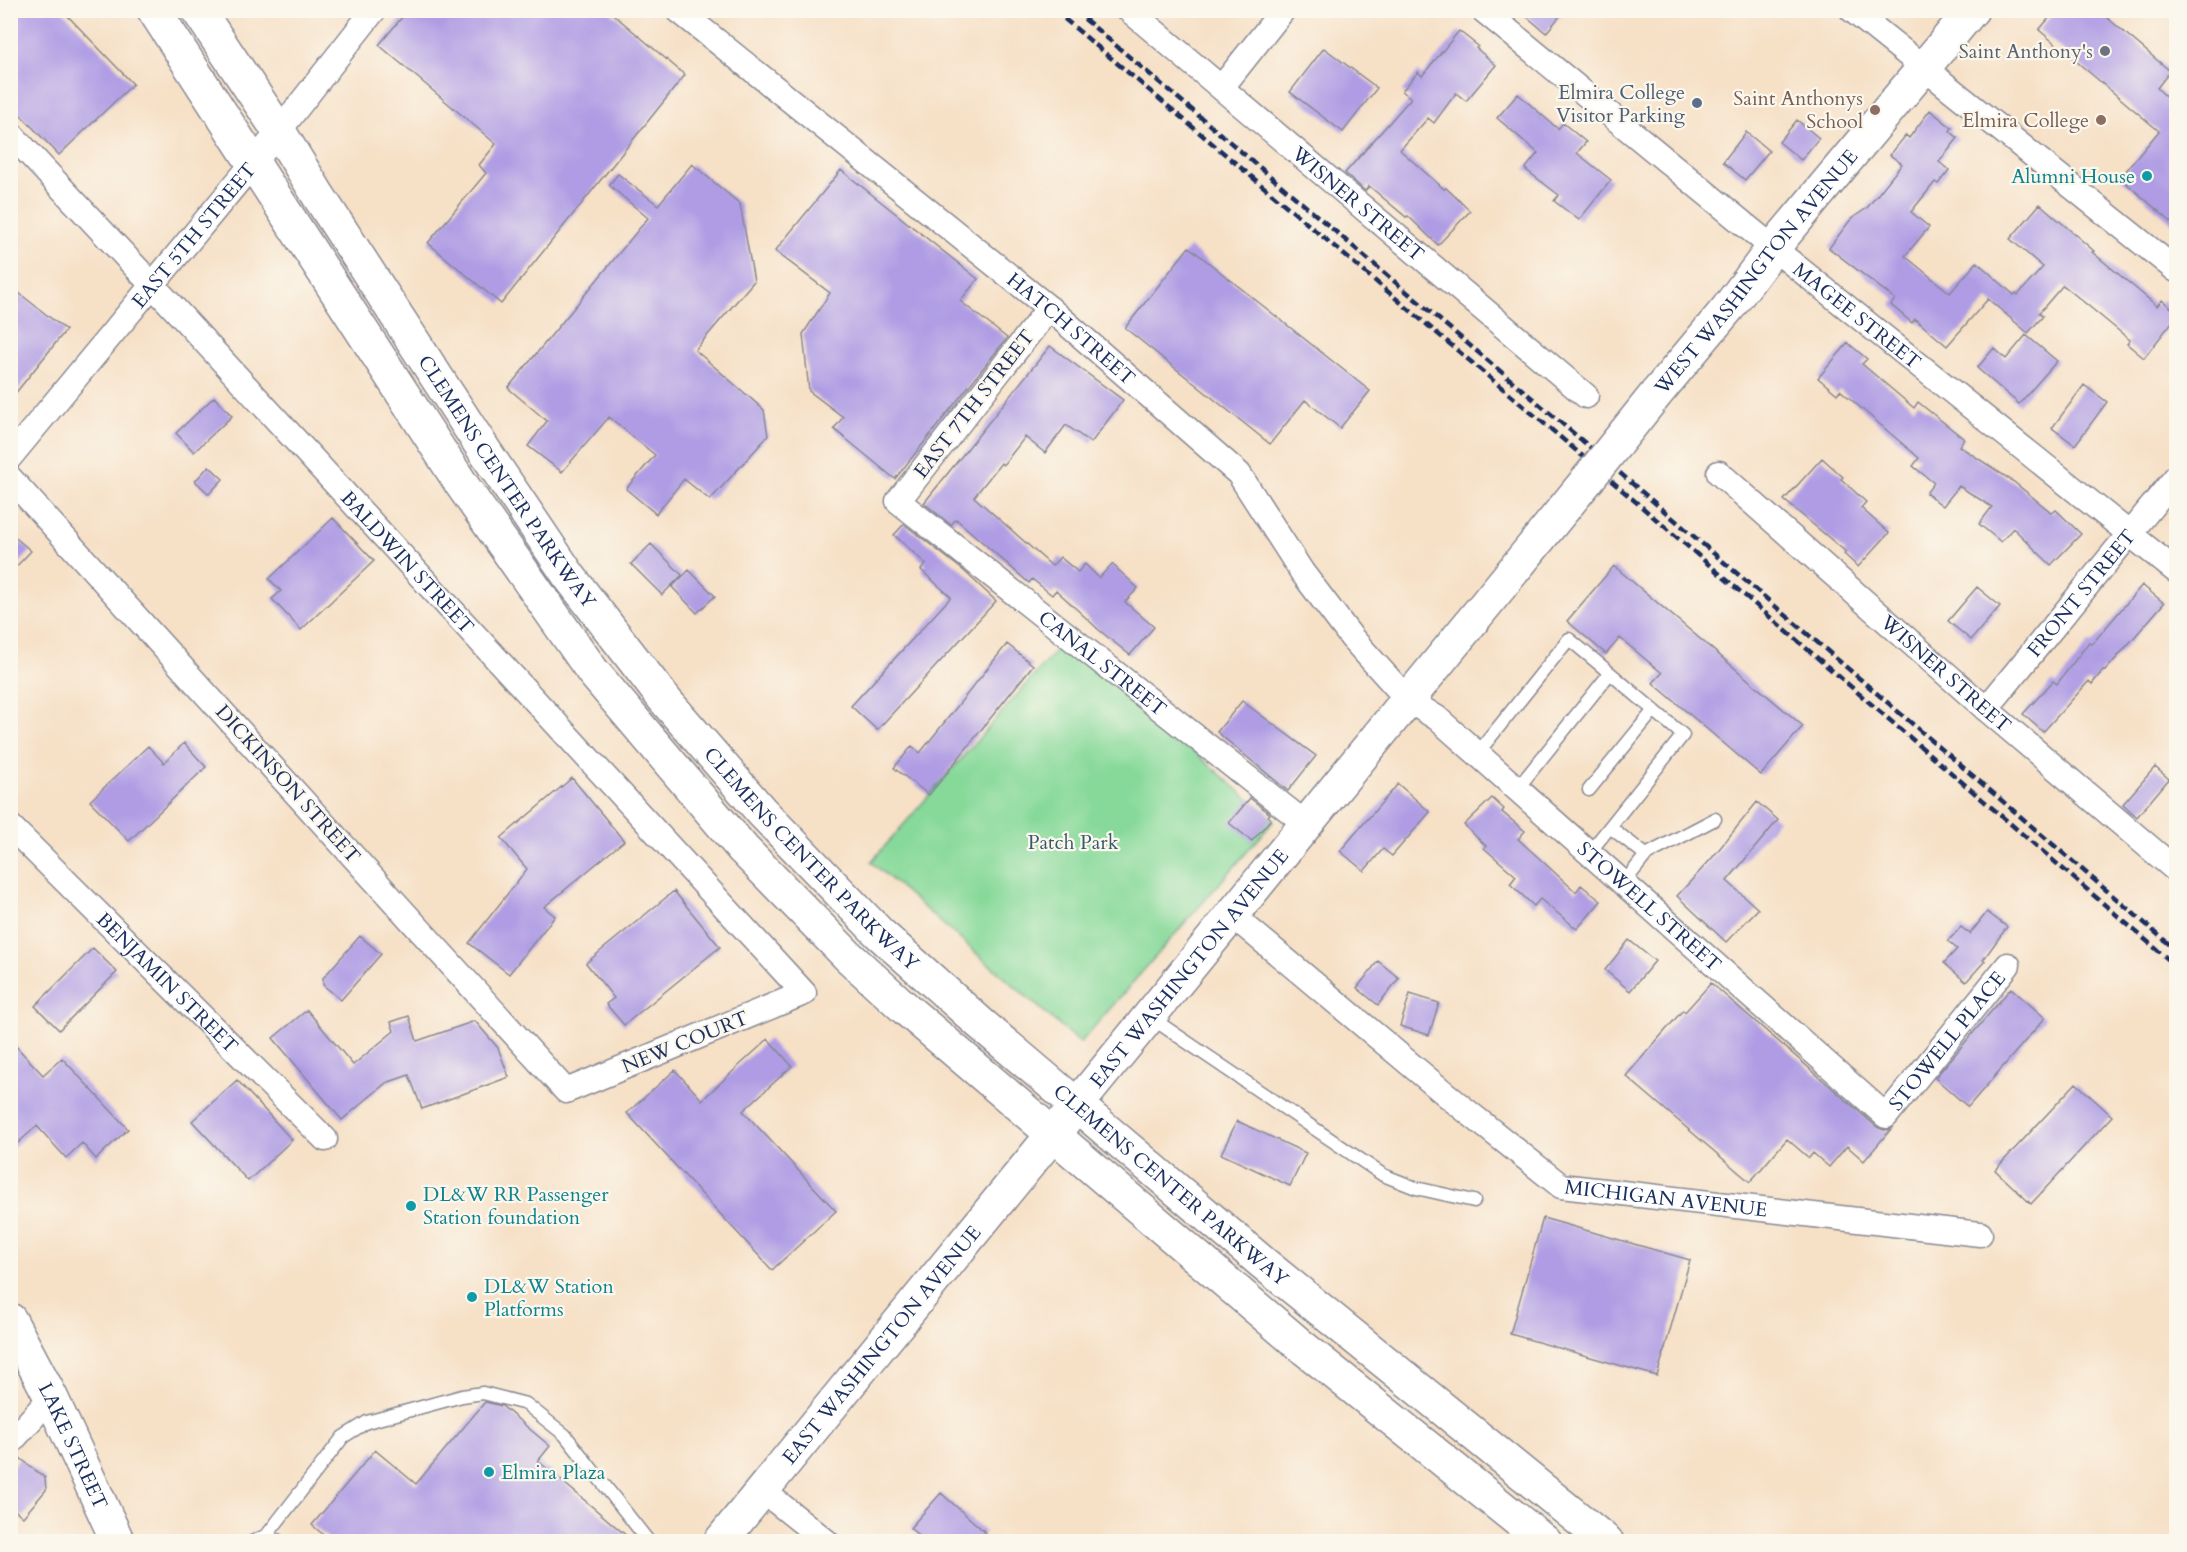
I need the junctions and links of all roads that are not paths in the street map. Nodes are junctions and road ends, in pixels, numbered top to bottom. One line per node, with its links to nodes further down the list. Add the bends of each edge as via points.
1 (154, 10): 14 (main road, CLEMENS CENTER PARKWAY)
2 (198, 10): 12 (main road, CLEMENS CENTER PARKWAY)
3 (374, 10): 12 (street, EAST 5TH STREET)
4 (678, 10): 18 (street, HATCH STREET)
5 (1129, 10): 11 (street, WISNER STREET)
6 (1283, 10): 11 (street)
7 (1483, 10): 15 (street, MAGEE STREET)
8 (1852, 10): 10 (street)
9 (1972, 10): 10 (main road, WEST WASHINGTON AVENUE)
10 (1924, 69): 15 (main road, WEST WASHINGTON AVENUE); 16 (street)
11 (1221, 87): 19 (street, WISNER STREET)
12 (279, 131): 14 (street, EAST 5TH STREET); 48 (main road, CLEMENS CENTER PARKWAY, via 544,538 664,699 762,812 879,933)
13 (10, 133): 17 (street, BALDWIN STREET)
14 (253, 162): 17 (street, EAST 5TH STREET); 50 (main road, CLEMENS CENTER PARKWAY, via 462,484 593,672 744,849 848,956)
15 (1773, 248): 24 (main road, WEST WASHINGTON AVENUE, bridge); 26 (street, MAGEE STREET)
16 (2176, 270)
17 (152, 284): 20 (street, EAST 5TH STREET); 45 (street, BALDWIN STREET)
18 (1049, 308): 25 (street, EAST 7TH STREET); 29 (street, HATCH STREET, via 1239,474 1302,572 1352,638)
19 (1586, 396)
20 (10, 457)
21 (1719, 473): 30 (street, WISNER STREET)
22 (2176, 477): 26 (street, FRONT STREET)
23 (10, 478): 47 (street, DICKINSON STREET)
24 (1588, 479): 29 (main road, EAST WASHINGTON AVENUE)
25 (898, 501): 36 (street, CANAL STREET)
26 (2130, 534): 27 (street, MAGEE STREET); 30 (street, FRONT STREET)
27 (2176, 572)
28 (1610, 673): 31 (lane); 32 (lane, via 1569,639); 33 (lane)
29 (1408, 700): 32 (street, STOWELL STREET, via 1437,718); 36 (main road, EAST WASHINGTON AVENUE)
30 (1986, 709): 41 (street, WISNER STREET)
31 (1654, 710): 34 (lane); 38 (lane, via 1683,735)
32 (1477, 754): 33 (street, STOWELL STREET)
33 (1517, 789): 39 (street, STOWELL STREET)
34 (1589, 790)
35 (1715, 819): 40 (lane)
36 (1306, 824): 43 (main road, EAST WASHINGTON AVENUE)
37 (10, 825): 51 (street, BENJAMIN STREET)
38 (1610, 827): 39 (lane); 40 (lane)
39 (1589, 853): 42 (street, STOWELL STREET)
40 (1646, 855): 42 (lane)
41 (2176, 870)
42 (1623, 884): 49 (street, STOWELL STREET)
43 (1232, 915): 46 (main road, EAST WASHINGTON AVENUE); 53 (street, MICHIGAN AVENUE, via 1561,1186)
44 (2008, 965): 49 (street, STOWELL PLACE)
45 (804, 993): 47 (street, NEW COURT)
46 (1149, 1017): 48 (main road, EAST WASHINGTON AVENUE); 52 (lane, via 1383,1175 1416,1188)
47 (566, 1091)
48 (1077, 1106): 50 (main road, EAST WASHINGTON AVENUE); 66 (main road, CLEMENS CENTER PARKWAY, via 1263,1263)
49 (1886, 1116)
50 (1052, 1135): 57 (main road, EAST WASHINGTON AVENUE); 65 (main road, CLEMENS CENTER PARKWAY, via 1300,1345)
51 (326, 1139)
52 (1474, 1201)
53 (1980, 1234)
54 (10, 1320): 55 (main road, LAKE STREET)
55 (51, 1397): 56 (street); 59 (main road, LAKE STREET)
56 (10, 1443)
57 (762, 1490): 63 (main road, EAST WASHINGTON AVENUE); 64 (street)
58 (267, 1535): 60 (lane); 61 (lane); 62 (lane, via 343,1437 367,1422 483,1393 526,1404 565,1435)
59 (118, 1542)
60 (252, 1542)
61 (281, 1542)
62 (649, 1542)
63 (720, 1542)
64 (826, 1542)
65 (1545, 1542)
66 (1607, 1542)

